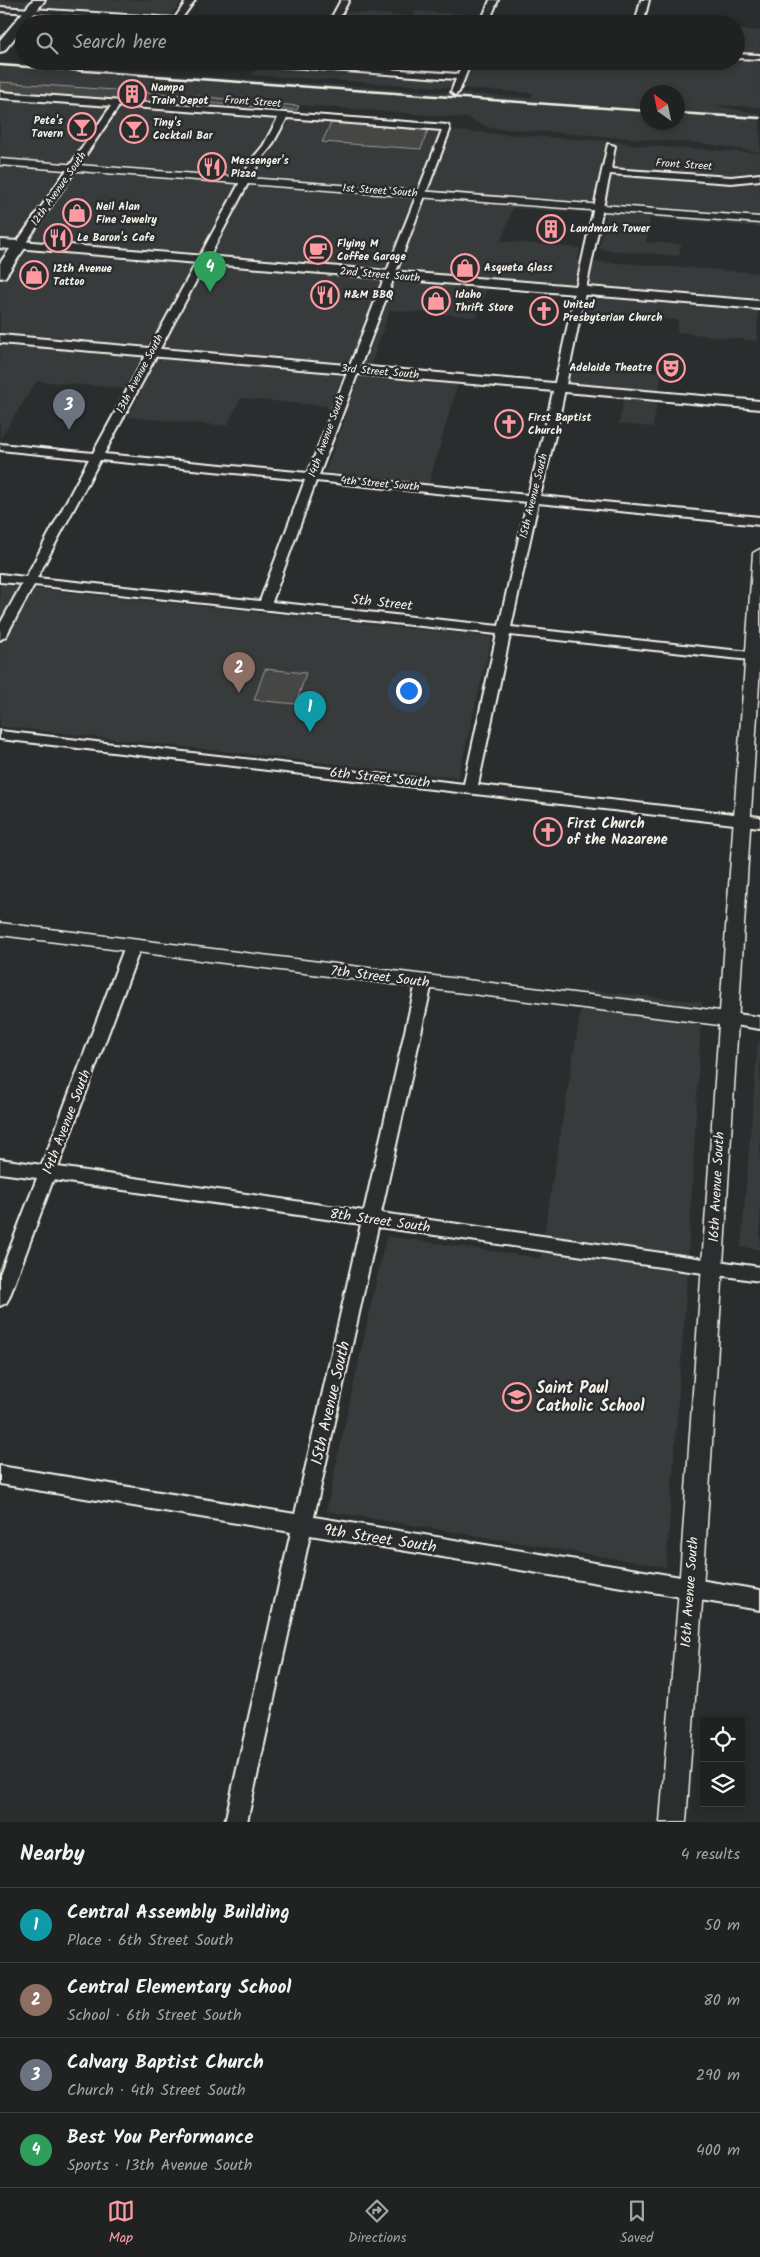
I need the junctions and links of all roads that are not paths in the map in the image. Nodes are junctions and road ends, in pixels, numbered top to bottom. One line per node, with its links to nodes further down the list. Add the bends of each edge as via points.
1 (39, 0): 7 (main road)
2 (191, 0): 11 (street)
3 (345, 0): 12 (street)
4 (494, 0): 13 (street)
5 (645, 0): 14 (street)
6 (0, 9): 7 (street)
7 (30, 11): 8 (street); 9 (main road)
8 (73, 13): 10 (street)
9 (27, 15)
10 (103, 15)
11 (180, 15)
12 (337, 15)
13 (488, 15)
14 (641, 15)
15 (15, 30): 16 (main road)
16 (0, 48)
17 (745, 57): 18 (street)
18 (760, 58)
19 (361, 70): 21 (street)
20 (463, 70): 21 (street)
21 (460, 77): 22 (street)
22 (455, 92)
23 (0, 95): 24 (street, Front Street)
24 (117, 103): 25 (street, Front Street); 29 (street, 12th Avenue South)
25 (284, 115): 26 (street, Front Street); 32 (street, 13th Avenue South)
26 (445, 127): 33 (street, 14th Avenue South)
27 (611, 146): 30 (street, 15th Avenue South)
28 (0, 162): 29 (street, 1st Street South)
29 (74, 168): 32 (street, 1st Street South); 37 (street, 12th Avenue South)
30 (606, 170): 31 (street, Front Street, via 731,180); 34 (street, 15th Avenue South)
31 (760, 177)
32 (245, 181): 33 (street, 1st Street South); 38 (street, 13th Avenue South)
33 (420, 194): 34 (street, 1st Street South); 40 (street, 14th Avenue South)
34 (598, 208): 35 (street, 1st Street South); 41 (street, 15th Avenue South)
35 (760, 220)
36 (0, 244): 37 (main road, 2nd Street South)
37 (20, 246): 38 (main road, 2nd Street South); 39 (main road, 12th Avenue South)
38 (202, 260): 40 (main road, 2nd Street South); 44 (street, 13th Avenue South)
39 (0, 274)
40 (388, 275): 41 (main road, 2nd Street South); 45 (street, 14th Avenue South)
41 (580, 291): 42 (main road, 2nd Street South); 46 (street, 15th Avenue South)
42 (760, 305)
43 (0, 339): 44 (main road, 3rd Street South)
44 (152, 352): 45 (main road, 3rd Street South); 49 (street, 13th Avenue South)
45 (352, 370): 46 (main road, 3rd Street South); 50 (street, 14th Avenue South)
46 (559, 388): 47 (main road, 3rd Street South); 51 (street, 15th Avenue South)
47 (760, 406)
48 (0, 447): 49 (street, 4th Street South)
49 (96, 457): 50 (street, 4th Street South); 55 (street, 13th Avenue South)
50 (312, 478): 51 (street, 4th Street South); 56 (street, 14th Avenue South)
51 (532, 499): 52 (street, 4th Street South); 57 (street, 15th Avenue South)
52 (760, 521)
53 (760, 553): 59 (street, 16th Avenue South)
54 (0, 578): 55 (street, 5th Street)
55 (29, 581): 56 (street, 5th Street); 58 (street, 13th Avenue South)
56 (264, 606): 57 (street, 5th Street)
57 (504, 630): 59 (street, 5th Street); 61 (street, 15th Avenue South)
58 (0, 636)
59 (757, 657): 62 (street, 16th Avenue South)
60 (0, 734): 61 (street, 6th Street South)
61 (470, 788): 62 (street, 6th Street South)
62 (743, 820): 63 (street, 6th Street South); 67 (street, 16th Avenue South)
63 (760, 822)
64 (0, 929): 65 (street, 7th Street South)
65 (133, 946): 66 (street, 7th Street South); 70 (street, 14th Avenue South)
66 (424, 983): 67 (street, 7th Street South); 71 (street, 15th Avenue South)
67 (728, 1019): 68 (street, 7th Street South); 72 (street, 16th Avenue South)
68 (760, 1024)
69 (0, 1166): 70 (street, 8th Street South)
70 (48, 1173): 71 (street, 8th Street South); 74 (street, 14th Avenue South)
71 (372, 1220): 72 (street, 8th Street South); 76 (street, 15th Avenue South)
72 (712, 1267): 73 (street, 8th Street South); 77 (street, 16th Avenue South)
73 (760, 1274)
74 (0, 1298)
75 (0, 1475): 76 (street, 9th Street South)
76 (303, 1526): 77 (street, 9th Street South); 79 (street, 15th Avenue South)
77 (691, 1589): 78 (street, 9th Street South); 80 (street, 16th Avenue South)
78 (760, 1600)
79 (236, 1822)
80 (673, 1822)

